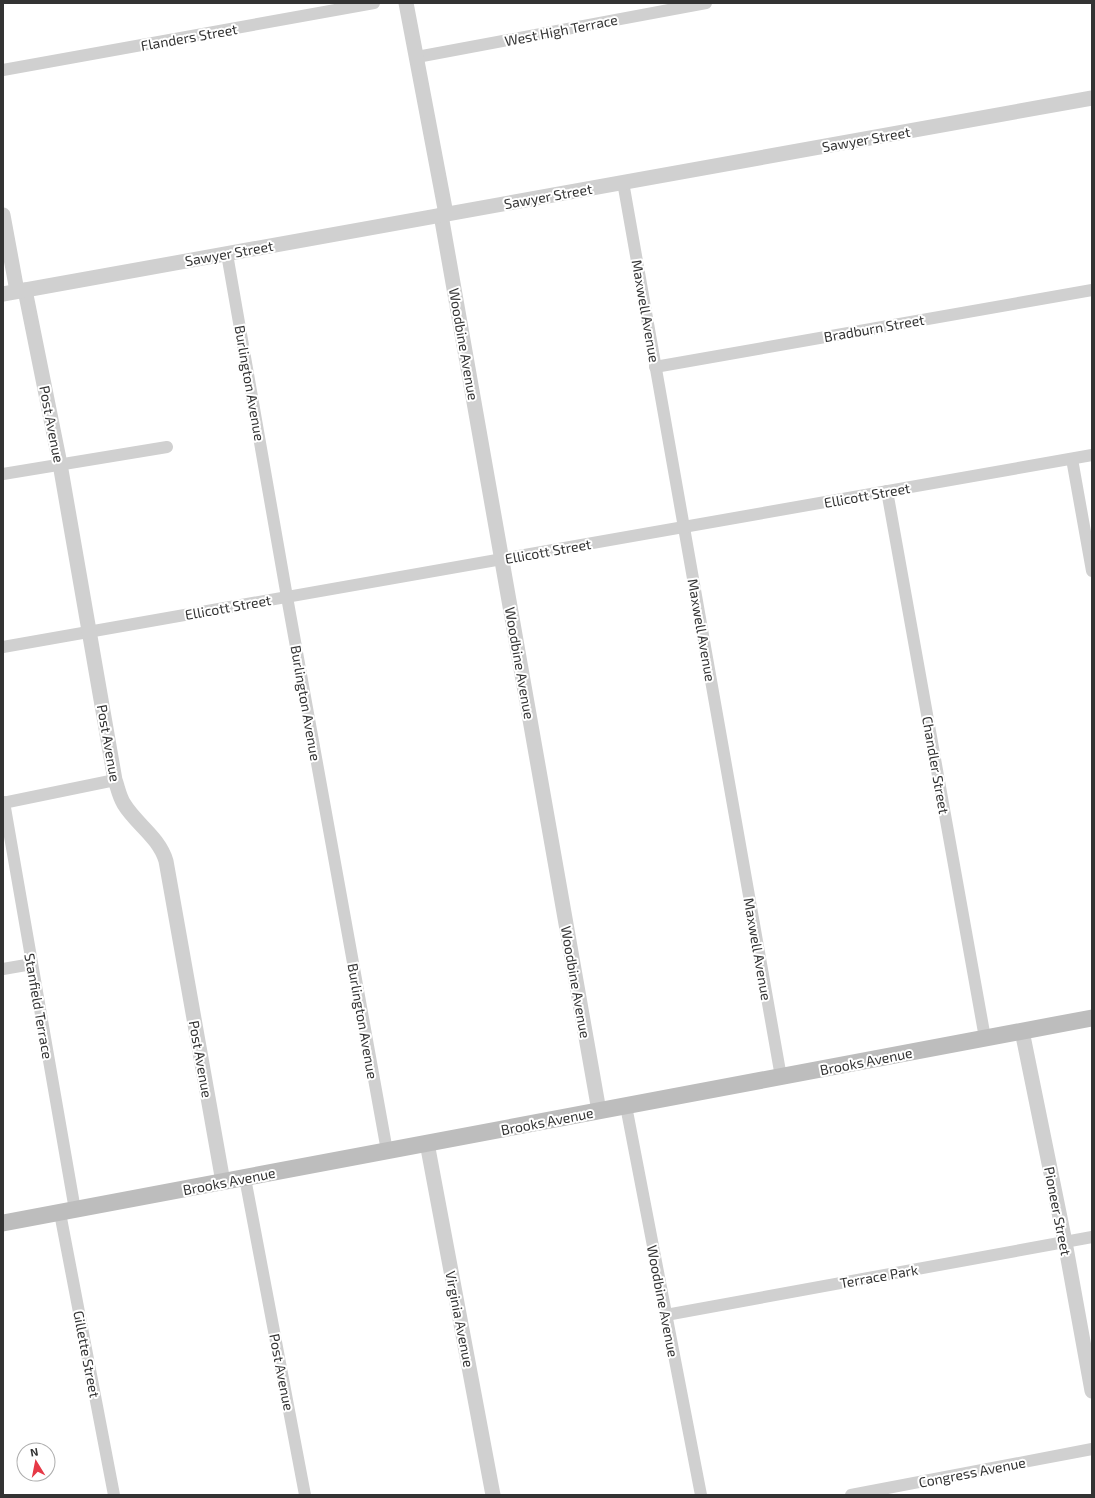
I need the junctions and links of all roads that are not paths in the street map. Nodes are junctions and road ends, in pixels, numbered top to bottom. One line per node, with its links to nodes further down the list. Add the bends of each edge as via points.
1 (374, 3): 5 (street, Flanders Street)
2 (406, 3): 4 (street, Woodbine Avenue)
3 (706, 3): 4 (street, West High Terrace)
4 (417, 57): 9 (street, Woodbine Avenue)
5 (3, 70)
6 (1092, 98): 7 (street, Sawyer Street)
7 (623, 182): 9 (street, Sawyer Street); 13 (street, Maxwell Avenue)
8 (3, 215): 12 (street, Post Avenue)
9 (443, 215): 10 (street, Sawyer Street); 21 (street, Woodbine Avenue)
10 (227, 254): 12 (street, Sawyer Street); 23 (street, Burlington Avenue)
11 (1092, 290): 13 (street, Bradburn Street)
12 (15, 292): 17 (street, Post Avenue)
13 (656, 367): 20 (street, Maxwell Avenue)
14 (167, 446): 17 (street)
15 (1092, 455): 16 (street, Ellicott Street)
16 (1072, 458): 19 (street, Ellicott Street); 22 (street)
17 (60, 464): 18 (street); 24 (street, Post Avenue)
18 (3, 474)
19 (887, 491): 20 (street, Ellicott Street); 32 (street, Chandler Street)
20 (684, 527): 21 (street, Ellicott Street); 33 (street, Maxwell Avenue)
21 (502, 559): 23 (street, Ellicott Street); 35 (street, Woodbine Avenue)
22 (1092, 572)
23 (287, 597): 24 (street, Ellicott Street); 37 (street, Burlington Avenue)
24 (89, 632): 25 (street, Ellicott Street); 26 (street, Post Avenue)
25 (3, 647)
26 (115, 780): 27 (street); 39 (street, Post Avenue, via 124,804 164,853)
27 (3, 802): 28 (street, Stanfield Terrace)
28 (32, 964): 29 (street); 40 (street, Stanfield Terrace)
29 (3, 969)
30 (1092, 1018): 31 (main road, Brooks Avenue)
31 (1022, 1031): 32 (main road, Brooks Avenue); 43 (street, Pioneer Street)
32 (984, 1038): 33 (main road, Brooks Avenue)
33 (781, 1077): 34 (main road, Brooks Avenue)
34 (626, 1106): 35 (main road, Brooks Avenue); 44 (street, Woodbine Avenue)
35 (599, 1111): 36 (main road, Brooks Avenue)
36 (427, 1143): 37 (main road, Brooks Avenue); 49 (street, Virginia Avenue)
37 (387, 1151): 38 (main road, Brooks Avenue)
38 (245, 1178): 39 (main road, Brooks Avenue); 48 (street, Post Avenue)
39 (223, 1182): 40 (main road, Brooks Avenue)
40 (68, 1211): 41 (main road, Brooks Avenue); 47 (street, Gillette Street)
41 (3, 1224)
42 (1092, 1237): 43 (street, Terrace Park)
43 (1065, 1242): 44 (street, Terrace Park); 45 (street, Pioneer Street)
44 (666, 1315): 50 (street, Woodbine Avenue)
45 (1092, 1392)
46 (1092, 1449): 51 (street, Congress Avenue)
47 (114, 1495)
48 (305, 1495)
49 (492, 1495)
50 (701, 1495)
51 (851, 1495)

